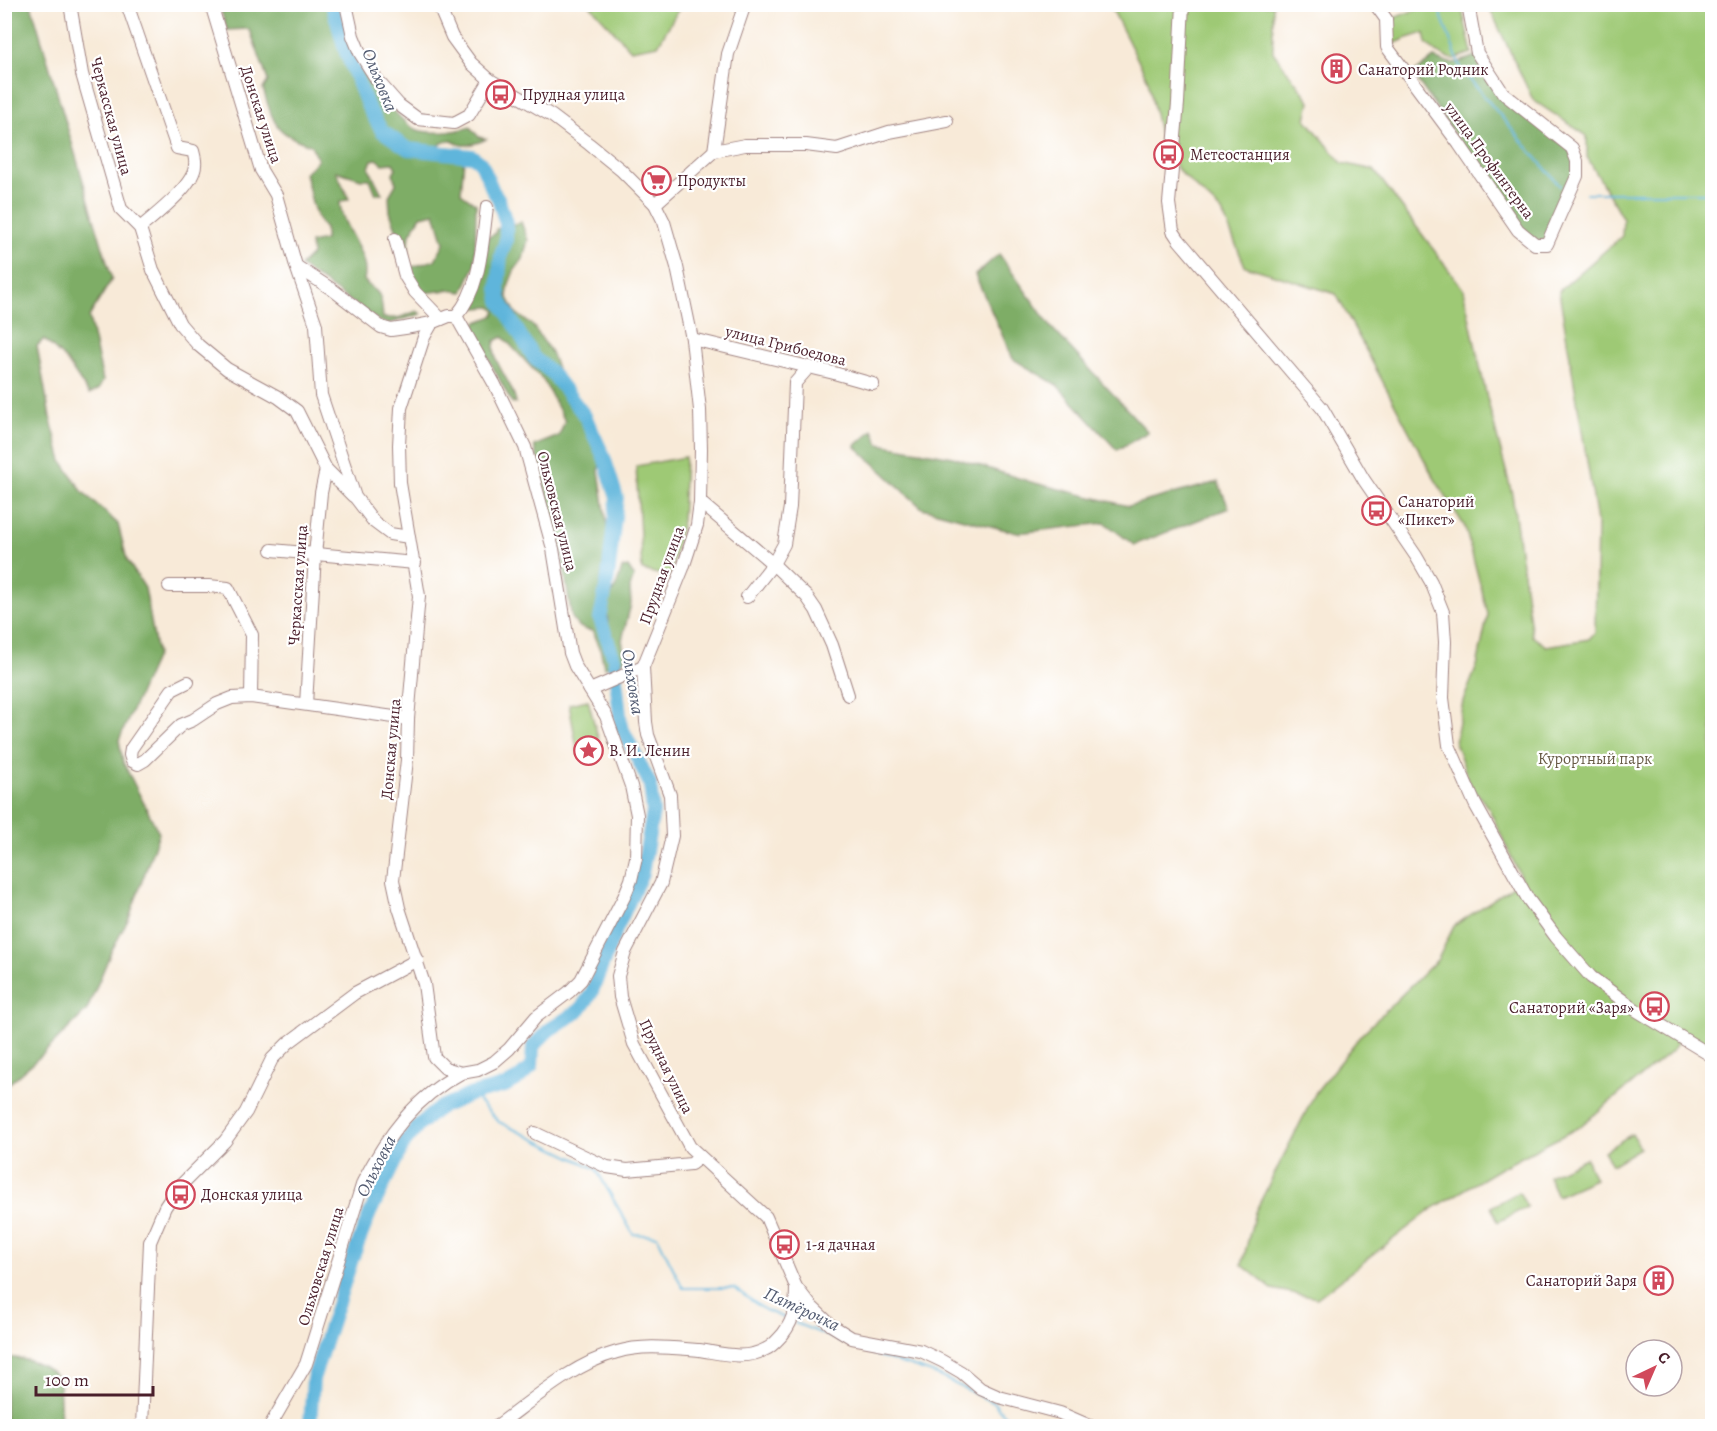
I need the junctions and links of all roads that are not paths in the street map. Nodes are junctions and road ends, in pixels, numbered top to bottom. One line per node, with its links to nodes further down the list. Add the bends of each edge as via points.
1 (70, 4): 15 (street, Черкасская улица, via 82,74 121,209)
2 (127, 4): 15 (street, via 177,148 193,151 196,166 170,202)
3 (211, 4): 17 (street, Донская улица, via 261,170 276,195)
4 (346, 4): 10 (street, via 360,53 377,80 418,119 454,123 469,115)
5 (438, 4): 10 (street, Прудная улица, via 452,37)
6 (745, 4): 12 (street, via 728,54)
7 (1183, 4): 41 (street, via 1169,203 1173,231 1322,408 1431,582 1443,612 1443,698 1449,746 1475,804 1528,899 1591,977 1636,1010)
8 (1375, 4): 9 (street, улица Профинтерна, via 1386,18 1387,47 1518,230 1535,243 1547,244 1577,176 1577,161 1572,147 1503,93 1478,53)
9 (1467, 4)
10 (490, 80): 13 (street, Прудная улица, via 580,137)
11 (947, 120): 12 (street, via 889,132 837,149 806,145)
12 (714, 150): 13 (street)
13 (655, 204): 20 (street, Прудная улица, via 677,267)
14 (487, 207): 18 (street, via 477,274 465,306)
15 (140, 228): 23 (street, Черкасская улица, via 153,270 180,324 227,369 297,411)
16 (395, 239): 19 (street, via 405,276)
17 (296, 266): 19 (street, via 381,327 391,330); 24 (street, Донская улица, via 316,325 321,396)
18 (456, 316): 19 (street); 35 (street, Ольховская улица, via 525,447 554,549 570,653)
19 (436, 321): 26 (street, Донская улица, via 424,337 401,408 400,483)
20 (692, 339): 21 (street, улица Грибоедова); 25 (street, Прудная улица, via 700,410)
21 (809, 368): 22 (street, улица Грибоедова); 30 (street, via 795,383 790,507 784,544)
22 (873, 384)
23 (326, 469): 24 (street, Черкасская улица); 28 (street, Черкасская улица)
24 (355, 497): 26 (street, Донская улица, via 374,522 390,534)
25 (700, 502): 30 (street); 33 (street, Прудная улица, via 683,568)
26 (409, 537): 29 (street, Донская улица)
27 (272, 550): 28 (street)
28 (315, 555): 29 (street); 38 (street, Черкасская улица)
29 (415, 563): 39 (street, Донская улица, via 419,596)
30 (773, 564): 32 (street); 36 (street, via 816,610)
31 (169, 586): 37 (street, via 228,588 252,635)
32 (747, 597)
33 (643, 667): 35 (street); 44 (street, Прудная улица, via 648,735 670,795 672,836 661,883 625,952 618,987 634,1044 682,1135)
34 (188, 682): 37 (street, via 172,690 132,749 132,761 138,764 145,760 181,725 217,704)
35 (591, 690): 42 (street, Ольховская улица, via 606,716 632,786 637,823 631,880 581,980 536,1017 494,1062)
36 (849, 695)
37 (251, 698): 38 (street)
38 (306, 704): 39 (street)
39 (408, 719): 40 (street, Донская улица, via 393,880)
40 (417, 960): 42 (street, Донская улица, via 434,1057 445,1068); 46 (street, via 355,993 288,1043 272,1059 246,1112 225,1141 165,1207 150,1242)
41 (1713, 1056)
42 (461, 1073): 47 (street, Ольховская улица, via 439,1084 419,1102 376,1156 363,1182 306,1364)
43 (535, 1133): 44 (street, via 607,1167 627,1170 691,1164)
44 (700, 1157): 45 (street, Прудная улица, via 766,1217)
45 (796, 1287): 48 (street, via 795,1314 766,1350 740,1355 651,1347 618,1351 564,1377); 49 (street, Прудная улица, via 825,1319 852,1338 921,1351 999,1397 1060,1413)
46 (142, 1426)
47 (270, 1426)
48 (498, 1426)
49 (1090, 1426)

